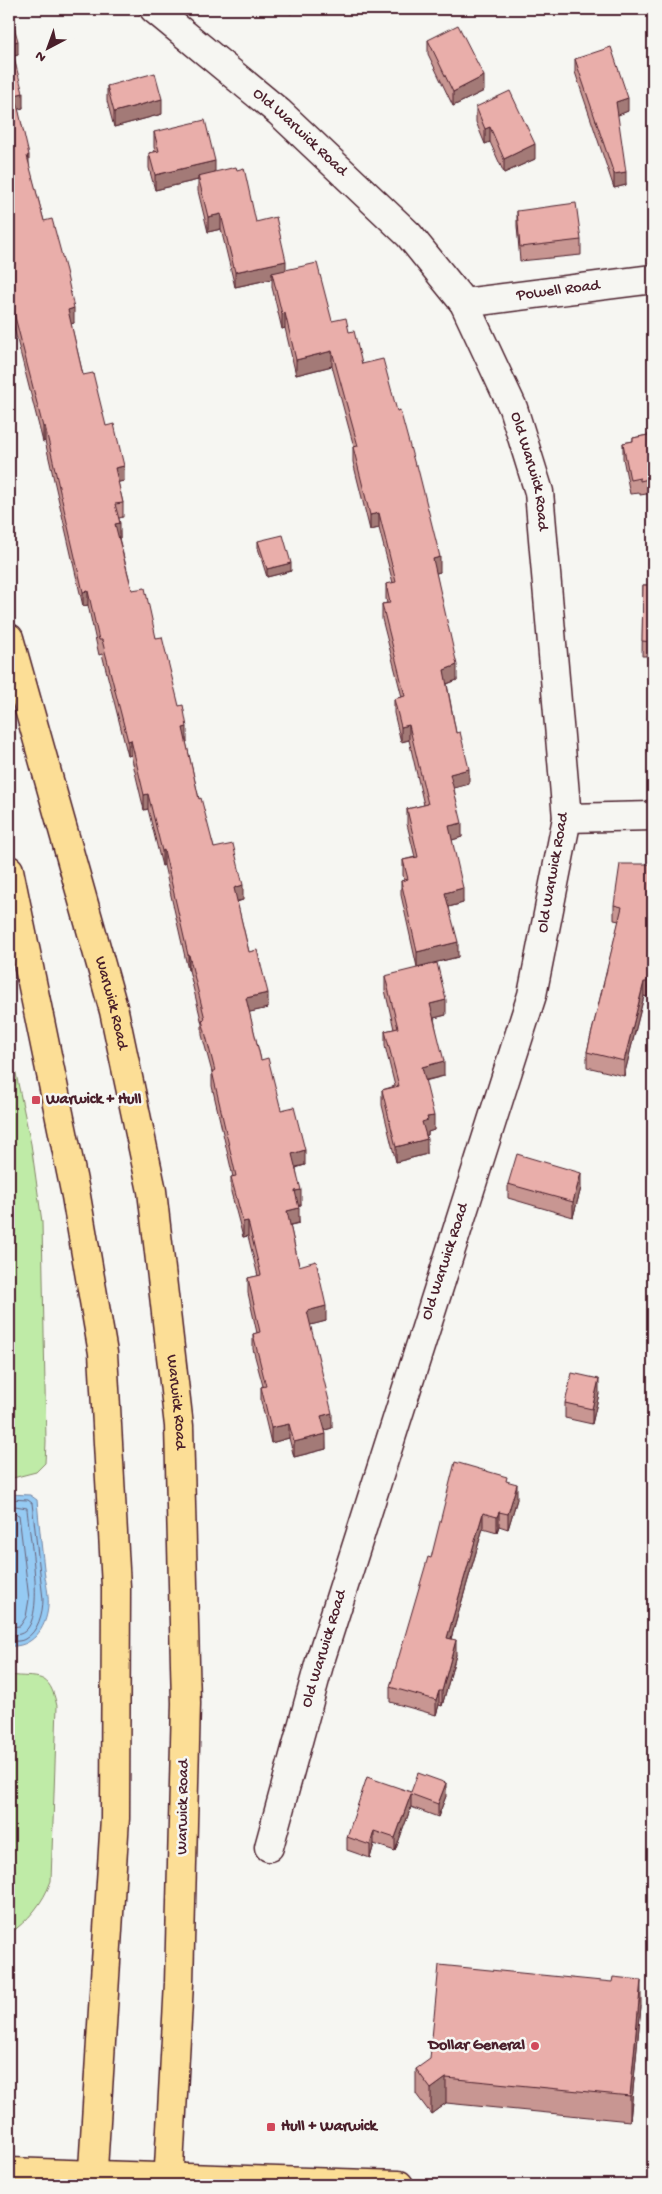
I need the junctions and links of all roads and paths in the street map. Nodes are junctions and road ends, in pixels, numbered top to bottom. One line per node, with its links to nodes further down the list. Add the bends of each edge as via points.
1 (154, 9): 3 (street, Old Warwick Road, via 279,112 409,235)
2 (653, 280): 3 (street, Powell Road)
3 (464, 303): 6 (street, Old Warwick Road, via 514,408 540,492)
4 (9, 638): 11 (main road, Warwick Road, via 120,1039 152,1191 179,1426 186,1703 181,1945)
5 (653, 816): 6 (street)
6 (567, 818): 8 (street, Old Warwick Road, via 532,995 320,1661)
7 (9, 870): 10 (main road, via 74,1187 103,1353 116,1587 115,1818)
8 (269, 1847)
9 (9, 2172): 10 (main road)
10 (92, 2180): 11 (main road)
11 (168, 2181): 12 (main road)
12 (400, 2185)

